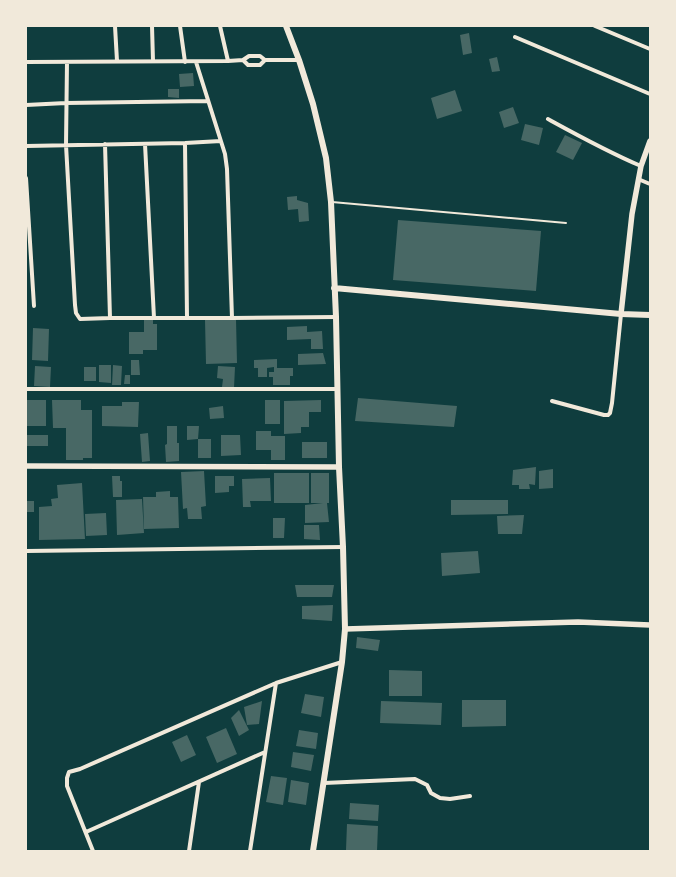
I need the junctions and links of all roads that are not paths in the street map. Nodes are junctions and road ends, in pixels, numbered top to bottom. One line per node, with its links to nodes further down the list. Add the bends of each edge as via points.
1 (115, 26): 12 (street)
2 (152, 26): 13 (street)
3 (180, 26): 17 (street)
4 (220, 26): 14 (street)
5 (286, 26): 11 (main road)
6 (595, 26): 8 (street)
7 (515, 38): 19 (street)
8 (650, 49)
9 (243, 60): 10 (street, via 249,56 260,56); 10 (street, via 248,65 260,65); 14 (street)
10 (265, 60): 11 (street)
11 (299, 60): 35 (main road, via 326,158)
12 (117, 61): 13 (street); 16 (street)
13 (153, 61): 17 (street)
14 (228, 61): 18 (street)
15 (26, 62): 16 (street)
16 (67, 62): 21 (street)
17 (185, 62): 18 (street)
18 (196, 62): 20 (street)
19 (650, 94)
20 (208, 101): 21 (street); 24 (street)
21 (66, 103): 22 (street); 30 (street)
22 (26, 105)
23 (548, 119): 31 (street, via 595,146)
24 (221, 141): 26 (street); 45 (street, via 227,169)
25 (650, 141): 31 (street)
26 (185, 143): 28 (street); 41 (street)
27 (105, 144): 28 (street); 30 (street); 43 (street)
28 (145, 144): 44 (street)
29 (26, 146): 30 (street)
30 (66, 146): 43 (street, via 76,313 80,319)
31 (641, 166): 33 (street)
32 (26, 178): 38 (street)
33 (638, 179): 34 (street); 39 (street)
34 (650, 184)
35 (331, 202): 36 (lane); 37 (main road)
36 (566, 223)
37 (334, 288): 39 (main road); 42 (main road)
38 (34, 306)
39 (621, 314): 40 (main road); 48 (street, via 610,413 604,415)
40 (650, 315)
41 (187, 317): 44 (street); 45 (street)
42 (336, 317): 45 (street); 47 (main road)
43 (110, 318): 44 (street)
44 (154, 318)
45 (232, 318)
46 (26, 389): 47 (street)
47 (338, 389): 50 (main road)
48 (552, 401)
49 (26, 466): 50 (street)
50 (339, 467): 51 (main road)
51 (343, 547): 52 (street); 54 (main road)
52 (26, 551)
53 (650, 625): 54 (street, via 578,622)
54 (345, 629): 55 (main road)
55 (342, 662): 56 (street); 59 (main road)
56 (276, 683): 57 (street); 61 (street, via 69,772 68,786)
57 (265, 752): 58 (street); 64 (street)
58 (199, 782): 61 (street); 63 (street)
59 (324, 783): 60 (street, via 415,779 427,785 431,793 440,798); 65 (main road)
60 (470, 796)
61 (86, 832): 62 (street)
62 (93, 851)
63 (189, 851)
64 (250, 851)
65 (313, 851)

